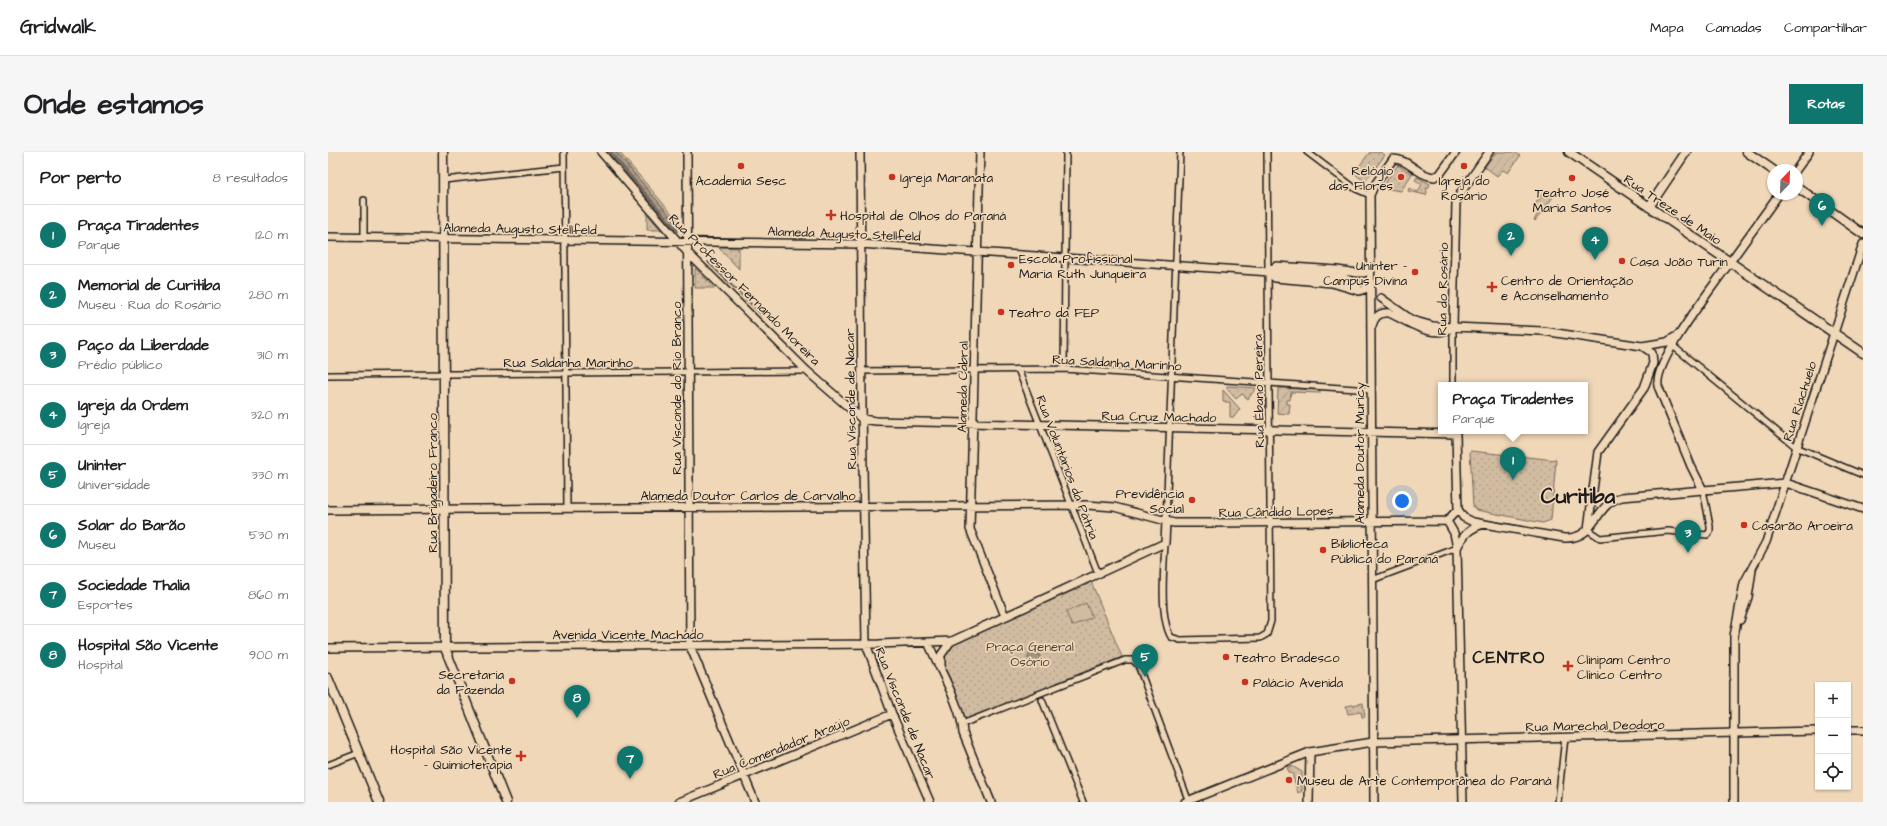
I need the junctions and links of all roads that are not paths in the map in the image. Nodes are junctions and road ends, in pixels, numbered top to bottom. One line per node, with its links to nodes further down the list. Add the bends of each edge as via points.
1 (443, 152): 21 (main road, Rua Brigadeiro Franco)
2 (564, 152): 20 (street)
3 (601, 152): 32 (street, Rua Professor Fernando Moreira)
4 (687, 152): 33 (street, Rua Visconde do Rio Branco)
5 (860, 152): 34 (street, Rua Visconde de Nacar)
6 (980, 152): 37 (street, Alameda Cabral)
7 (1066, 152): 38 (street)
8 (1180, 152): 40 (street)
9 (1267, 152): 42 (street, Rua Ébano Pereira)
10 (1307, 152): 23 (street, via 1356,189)
11 (1456, 152): 17 (street, via 1443,171 1434,177 1424,175)
12 (1489, 152): 46 (street, Rua do Rosário, via 1460,194 1455,208)
13 (1569, 152): 26 (main road, Rua Treze de Maio)
14 (1686, 152): 26 (main road)
15 (1748, 152): 19 (main road)
16 (1809, 152): 18 (street)
17 (1391, 155): 23 (street, Alameda Doutor Muricy)
18 (1800, 164)
19 (1767, 166)
20 (564, 167): 21 (street); 31 (street)
21 (444, 180): 30 (main road, Rua Brigadeiro Franco)
22 (1803, 191): 27 (main road)
23 (1370, 195): 41 (street, Alameda Doutor Muricy)
24 (364, 200): 29 (street)
25 (1775, 200): 39 (street)
26 (1649, 207): 39 (main road, Rua Treze de Maio)
27 (1863, 234)
28 (328, 238): 29 (street, Alameda Augusto Stellfeld)
29 (364, 238): 30 (street, Alameda Augusto Stellfeld)
30 (444, 239): 31 (street, Alameda Augusto Stellfeld); 60 (main road, Rua Brigadeiro Franco)
31 (565, 240): 32 (street, Alameda Augusto Stellfeld); 59 (street)
32 (677, 241): 33 (street, Alameda Augusto Stellfeld); 36 (street, Rua Professor Fernando Moreira)
33 (687, 241): 34 (street, Alameda Augusto Stellfeld); 36 (street, Rua Visconde do Rio Branco)
34 (860, 244): 37 (street, Alameda Augusto Stellfeld); 57 (street, Rua Visconde de Nacar)
35 (1863, 244): 48 (street, Rua Riachuelo)
36 (687, 252): 56 (street, Rua Professor Fernando Moreira); 58 (street, Rua Visconde do Rio Branco)
37 (977, 252): 38 (street, Alameda Augusto Stellfeld); 55 (street, Alameda Cabral)
38 (1065, 258): 40 (street, Alameda Augusto Stellfeld); 54 (street)
39 (1730, 262): 48 (main road, Rua Treze de Maio); 49 (street)
40 (1176, 265): 42 (street, Alameda Augusto Stellfeld); 62 (street)
41 (1370, 268): 42 (street, via 1364,273 1358,273 1276,266); 44 (street, Alameda Doutor Muricy)
42 (1268, 272): 43 (street, Alameda Augusto Stellfeld, via 1336,277); 44 (street, via 1274,278 1332,283 1358,291); 64 (street, Rua Ébano Pereira)
43 (1358, 284)
44 (1370, 284): 47 (street, Alameda Doutor Muricy)
45 (1381, 298): 46 (street, via 1418,322 1433,326)
46 (1454, 326): 47 (street, via 1447,331 1425,330 1385,313 1376,317); 50 (street, via 1543,331); 63 (street, Rua do Rosário)
47 (1370, 330): 67 (street, Alameda Doutor Muricy)
48 (1834, 333): 52 (main road, Rua Treze de Maio); 76 (street, Rua Riachuelo)
49 (1678, 335): 50 (street, via 1667,342); 51 (street)
50 (1642, 346): 66 (street, via 1649,350 1654,358)
51 (1672, 346): 65 (street, via 1657,377); 76 (street)
52 (1863, 353)
53 (1018, 369): 54 (street, Rua Saldanha Marinho); 55 (street, Rua Saldanha Marinho); 70 (street, Rua Voluntários da Pátria)
54 (1064, 369): 62 (street, Rua Saldanha Marinho)
55 (974, 370): 57 (street, Rua Saldanha Marinho); 69 (street, Alameda Cabral)
56 (808, 371): 58 (street, Rua Saldanha Marinho); 68 (street, Rua Professor Fernando Moreira)
57 (861, 371): 68 (street, Rua Visconde de Nacar)
58 (688, 372): 59 (street, Rua Saldanha Marinho); 83 (street, Rua Visconde do Rio Branco)
59 (566, 373): 60 (street, Rua Saldanha Marinho); 84 (street)
60 (444, 374): 61 (street, Rua Saldanha Marinho); 85 (main road, Rua Brigadeiro Franco)
61 (328, 375)
62 (1172, 376): 64 (street, Rua Saldanha Marinho); 71 (street)
63 (1453, 382)
64 (1269, 383): 67 (street, Rua Saldanha Marinho); 72 (street, Rua Ébano Pereira)
65 (1658, 386): 66 (street); 79 (street)
66 (1644, 388): 94 (street, via 1598,452)
67 (1371, 390): 73 (street, Alameda Doutor Muricy)
68 (862, 419): 69 (street, Rua Cruz Machado); 82 (street, Rua Visconde de Nacar)
69 (973, 424): 70 (street, Rua Cruz Machado); 80 (street, Alameda Cabral)
70 (1040, 425): 71 (street, Rua Cruz Machado); 81 (street, Rua Voluntários da Pátria)
71 (1170, 428): 72 (street, Rua Cruz Machado); 89 (street)
72 (1270, 430): 73 (street, Rua Cruz Machado); 92 (street, Rua Ébano Pereira)
73 (1371, 432): 74 (street, Rua Cruz Machado); 91 (street, Alameda Doutor Muricy)
74 (1438, 433)
75 (1455, 434): 86 (street)
76 (1796, 447): 77 (street); 78 (street, Rua Riachuelo)
77 (1863, 475)
78 (1786, 483): 79 (street); 87 (street); 114 (street, Rua Riachuelo, via 1766,542 1744,583 1735,633)
79 (1703, 490): 94 (street, via 1616,498 1606,504); 94 (street, via 1710,526 1709,534 1702,536 1668,531 1600,538)
80 (971, 505): 81 (street, Alameda Doutor Carlos de Carvalho); 82 (street, Alameda Doutor Carlos de Carvalho); 99 (street, Alameda Cabral, via 970,529)
81 (1071, 505): 89 (street, Alameda Doutor Carlos de Carvalho, via 1114,507); 97 (street, Rua Voluntários da Pátria)
82 (864, 506): 83 (street, Alameda Doutor Carlos de Carvalho); 102 (street, Rua Visconde de Nacar)
83 (689, 507): 84 (street, Alameda Doutor Carlos de Carvalho); 103 (street, Rua Visconde do Rio Branco)
84 (567, 508): 85 (street, Alameda Doutor Carlos de Carvalho)
85 (444, 509): 88 (street, Alameda Doutor Carlos de Carvalho); 105 (main road, Rua Brigadeiro Franco)
86 (1458, 509): 90 (street); 93 (street, via 1469,520)
87 (1863, 509)
88 (328, 510)
89 (1166, 521): 92 (street, Rua Cândido Lopes); 95 (street)
90 (1448, 521): 91 (street, Rua Cândido Lopes); 96 (street)
91 (1372, 522): 92 (street, Rua Cândido Lopes); 98 (street, Alameda Doutor Muricy)
92 (1270, 523): 95 (street, Rua Ébano Pereira, via 1271,621 1270,630 1260,638 1180,640 1170,637 1164,601)
93 (1485, 524): 94 (street, via 1564,538 1576,538); 96 (street, via 1465,534)
94 (1588, 530)
95 (1165, 543): 97 (street)
96 (1457, 548): 98 (street); 116 (street)
97 (1098, 573): 99 (street)
98 (1372, 580): 117 (street, Alameda Doutor Muricy)
99 (1005, 616): 100 (street)
100 (952, 641): 101 (street); 106 (street, via 941,655)
101 (928, 642): 102 (street, Avenida Vicente Machado); 106 (street)
102 (866, 644): 103 (street, Avenida Vicente Machado); 109 (street, Rua Visconde de Nacar)
103 (690, 646): 105 (street, Avenida Vicente Machado); 121 (street, Rua Visconde do Rio Branco)
104 (328, 648): 105 (street, Avenida Vicente Machado)
105 (445, 648): 123 (main road, Rua Brigadeiro Franco)
106 (941, 671): 110 (street)
107 (328, 678): 119 (main road)
108 (1042, 700): 128 (street)
109 (892, 714): 121 (street, Rua Comendador Araújo); 126 (street, Rua Visconde de Nacar)
110 (962, 724): 127 (street, via 963,733); 129 (street, via 1125,660 1134,660)
111 (1851, 730): 112 (street)
112 (1863, 730)
113 (1815, 731): 114 (street, Rua Marechal Deodoro)
114 (1734, 733): 115 (street, Rua Marechal Deodoro); 134 (street, Rua Riachuelo)
115 (1565, 737): 116 (street, Rua Marechal Deodoro); 133 (street)
116 (1461, 740): 117 (street, Rua Marechal Deodoro); 132 (street)
117 (1373, 742): 118 (street, Rua Marechal Deodoro); 131 (street, Alameda Doutor Muricy)
118 (1310, 752): 129 (street, Rua Marechal Deodoro); 130 (street)
119 (359, 753): 120 (street); 122 (main road)
120 (328, 765)
121 (744, 776): 124 (street, Rua Comendador Araújo); 125 (street, Rua Visconde do Rio Branco)
122 (378, 802)
123 (506, 802)
124 (679, 802)
125 (755, 802)
126 (930, 802)
127 (990, 802)
128 (1083, 802)
129 (1187, 802)
130 (1309, 802)
131 (1374, 802)
132 (1463, 802)
133 (1558, 802)
134 (1734, 802)

